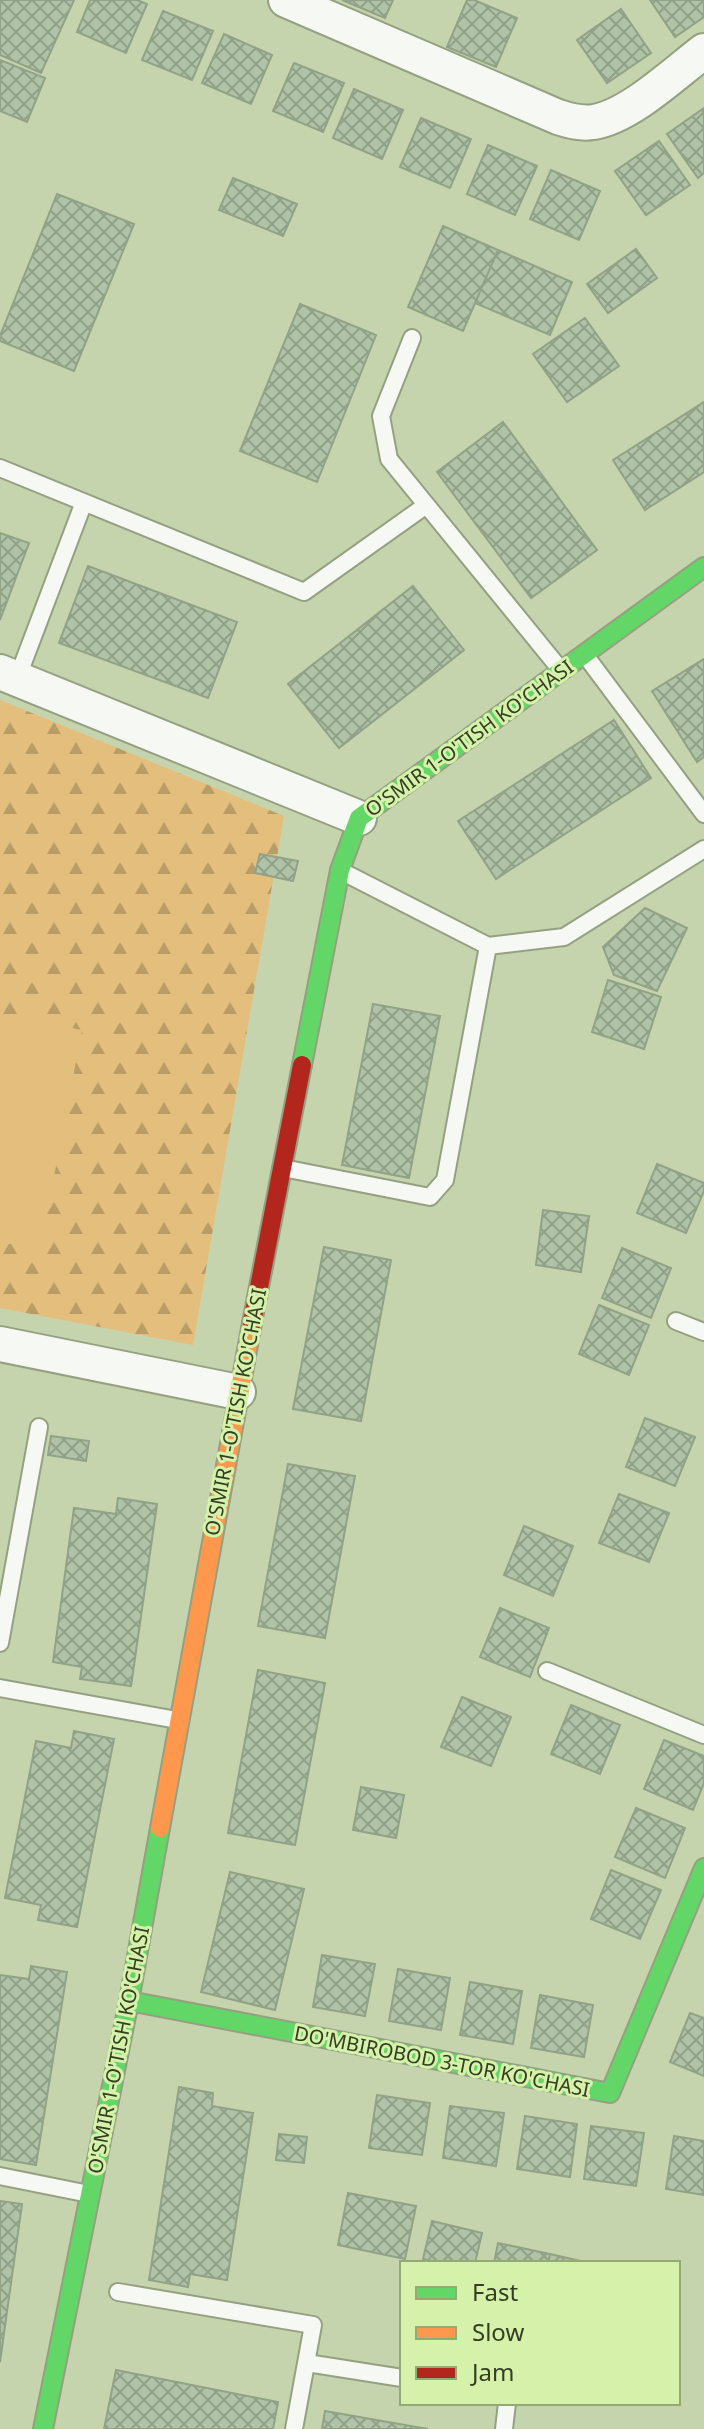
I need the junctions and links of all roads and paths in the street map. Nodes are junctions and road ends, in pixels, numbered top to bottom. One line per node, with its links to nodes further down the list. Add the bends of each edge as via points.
1 (286, 0): 2 (street, via 576,123 596,122 631,105)
2 (704, 51)
3 (412, 338): 6 (lane, via 381,416 389,459)
4 (0, 468): 5 (lane)
5 (84, 502): 6 (lane, via 304,592); 10 (lane)
6 (425, 506): 9 (lane)
7 (704, 567): 8 (street, O'SMIR 1-O'TISH KO'CHASI)
8 (584, 654): 9 (street, O'SMIR 1-O'TISH KO'CHASI); 11 (lane)
9 (561, 671): 12 (street, O'SMIR 1-O'TISH KO'CHASI)
10 (8, 676): 12 (street)
11 (704, 814)
12 (359, 818): 14 (street, O'SMIR 1-O'TISH KO'CHASI)
13 (704, 849): 15 (lane, via 564,937)
14 (340, 870): 15 (lane); 16 (street, O'SMIR 1-O'TISH KO'CHASI)
15 (488, 946): 16 (lane, via 445,1180 430,1197)
16 (282, 1168): 20 (street, O'SMIR 1-O'TISH KO'CHASI)
17 (676, 1321): 18 (lane)
18 (704, 1332)
19 (0, 1344): 20 (street)
20 (238, 1392): 25 (street, O'SMIR 1-O'TISH KO'CHASI)
21 (39, 1427): 22 (lane)
22 (0, 1643)
23 (547, 1671): 26 (lane)
24 (0, 1688): 25 (lane)
25 (179, 1720): 28 (street, O'SMIR 1-O'TISH KO'CHASI)
26 (704, 1735)
27 (704, 1868): 28 (street, DO'MBIROBOD 3-TOR KO'CHASI, via 610,2093)
28 (129, 2001): 30 (street, O'SMIR 1-O'TISH KO'CHASI)
29 (0, 2176): 30 (lane)
30 (90, 2194): 35 (street, O'SMIR 1-O'TISH KO'CHASI)
31 (118, 2292): 32 (lane, via 313,2325)
32 (307, 2363): 33 (lane); 36 (lane)
33 (400, 2378)
34 (507, 2405): 37 (lane)
35 (43, 2429)
36 (294, 2429)
37 (504, 2429)

